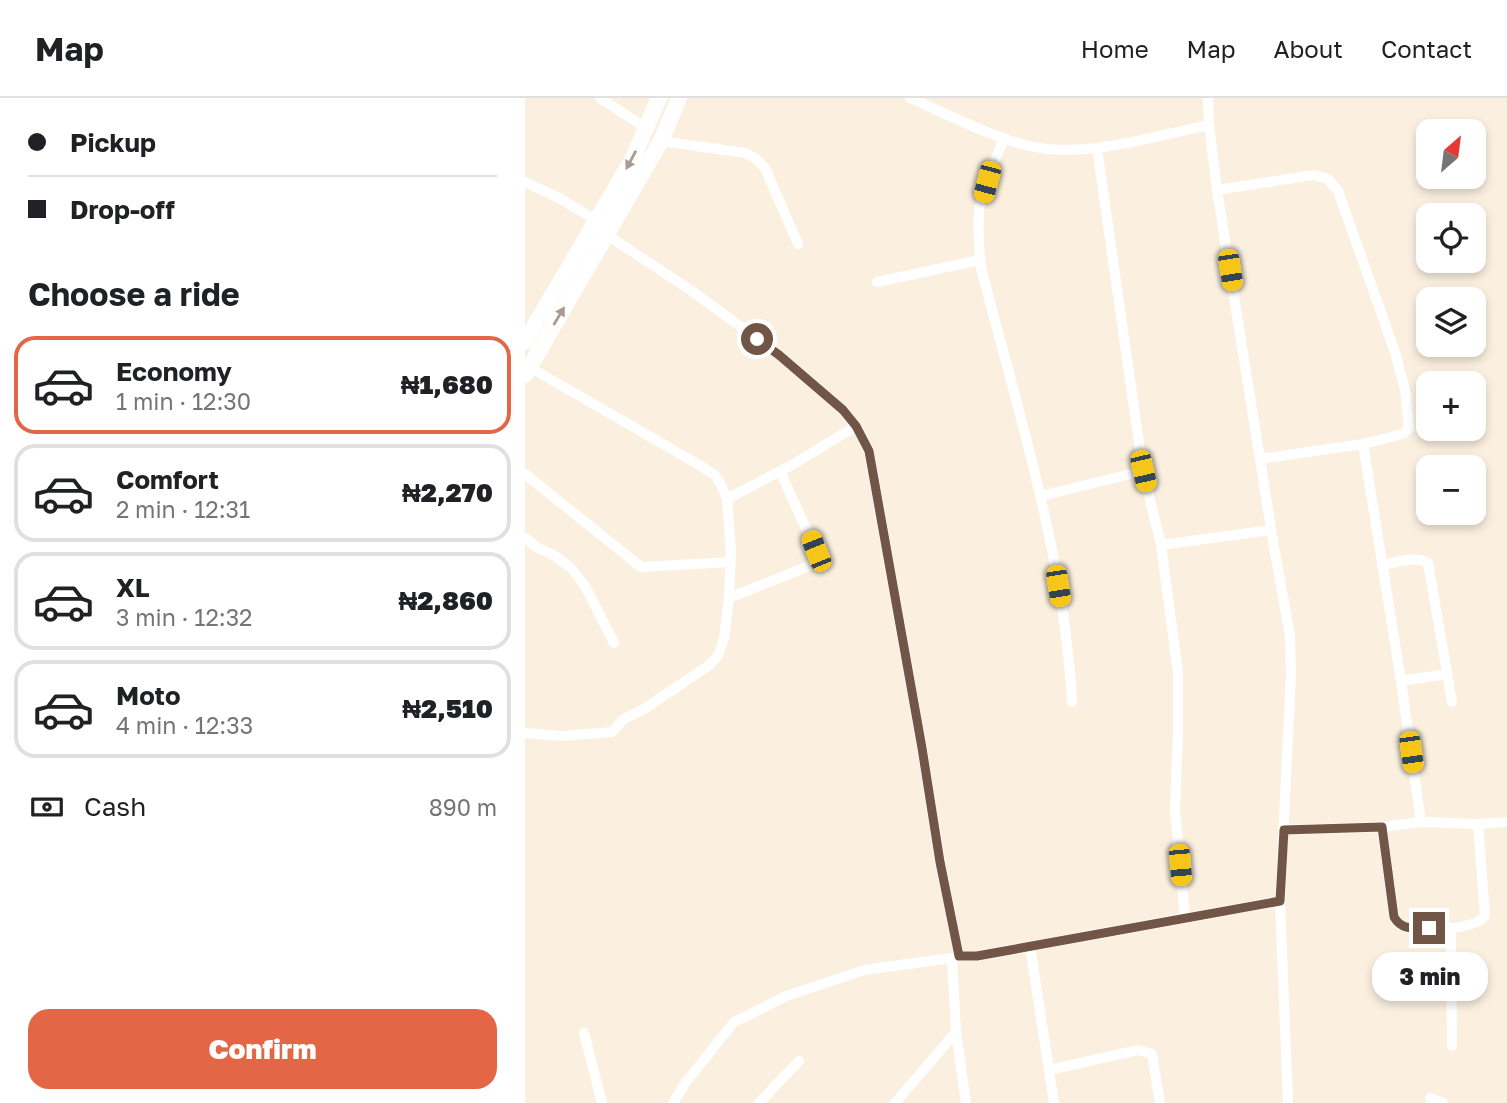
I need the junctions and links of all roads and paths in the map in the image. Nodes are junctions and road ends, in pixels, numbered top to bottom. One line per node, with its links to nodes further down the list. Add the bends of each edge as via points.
1 (600, 98): 8 (street)
2 (659, 98): 8 (main road)
3 (679, 98): 10 (main road)
4 (910, 98): 6 (street)
5 (1208, 98): 7 (street)
6 (935, 102): 9 (street)
7 (1209, 125): 11 (street); 13 (street)
8 (646, 128): 14 (main road, one-way to 14)
9 (1004, 138): 11 (street, via 1057,150); 17 (street, via 979,210)
10 (661, 141): 15 (main road); 16 (street, via 755,158 765,168)
11 (1097, 148): 25 (street)
12 (525, 182): 14 (street)
13 (1217, 190): 22 (street, via 1314,175 1328,179 1338,191 1395,352 1409,428 1403,434); 23 (street)
14 (596, 219): 19 (main road)
15 (607, 235): 20 (main road, one-way to 15); 21 (street, via 779,355)
16 (798, 244)
17 (980, 260): 18 (street); 27 (street)
18 (877, 282)
19 (525, 342)
20 (527, 371): 28 (street, via 715,475)
21 (856, 426): 24 (street); 50 (street, via 869,451)
22 (1363, 444): 23 (street); 33 (street)
23 (1260, 459): 29 (street)
24 (780, 471): 28 (street); 34 (street, via 816,551 815,559 809,566)
25 (1143, 471): 27 (street); 31 (street)
26 (525, 474): 32 (street, via 641,567)
27 (1041, 496): 38 (street)
28 (727, 499): 32 (street)
29 (1271, 530): 31 (street); 45 (street, via 1290,636)
30 (525, 538): 35 (street, via 571,568)
31 (1161, 545): 47 (street, via 1178,673 1175,810)
32 (730, 562): 34 (street)
33 (1382, 565): 36 (street, via 1416,559 1428,563); 37 (street)
34 (729, 598): 40 (street, via 717,656 612,732)
35 (614, 643)
36 (1447, 674): 37 (street); 39 (street)
37 (1401, 681): 41 (street)
38 (1072, 702)
39 (1452, 702)
40 (525, 733)
41 (1421, 822): 43 (street); 44 (street)
42 (1507, 822): 43 (street)
43 (1478, 824): 48 (street, via 1485,916 1481,922)
44 (1382, 827): 45 (street); 48 (street, via 1398,924)
45 (1284, 830): 46 (street)
46 (1280, 901): 47 (street); 64 (street)
47 (1185, 919): 49 (street)
48 (1451, 928): 53 (street)
49 (1030, 946): 50 (street); 55 (street)
50 (955, 957): 51 (street); 58 (street, via 864,970 786,996 734,1022)
51 (957, 1032): 60 (street); 61 (street)
52 (584, 1033): 57 (street)
53 (1452, 1046)
54 (799, 1061): 59 (street)
55 (1049, 1070): 62 (street); 63 (street, via 1138,1050 1152,1055)
56 (1430, 1098): 65 (street)
57 (602, 1103)
58 (673, 1103)
59 (759, 1103)
60 (895, 1103)
61 (966, 1103)
62 (1054, 1103)
63 (1160, 1103)
64 (1289, 1103)
65 (1443, 1103)

